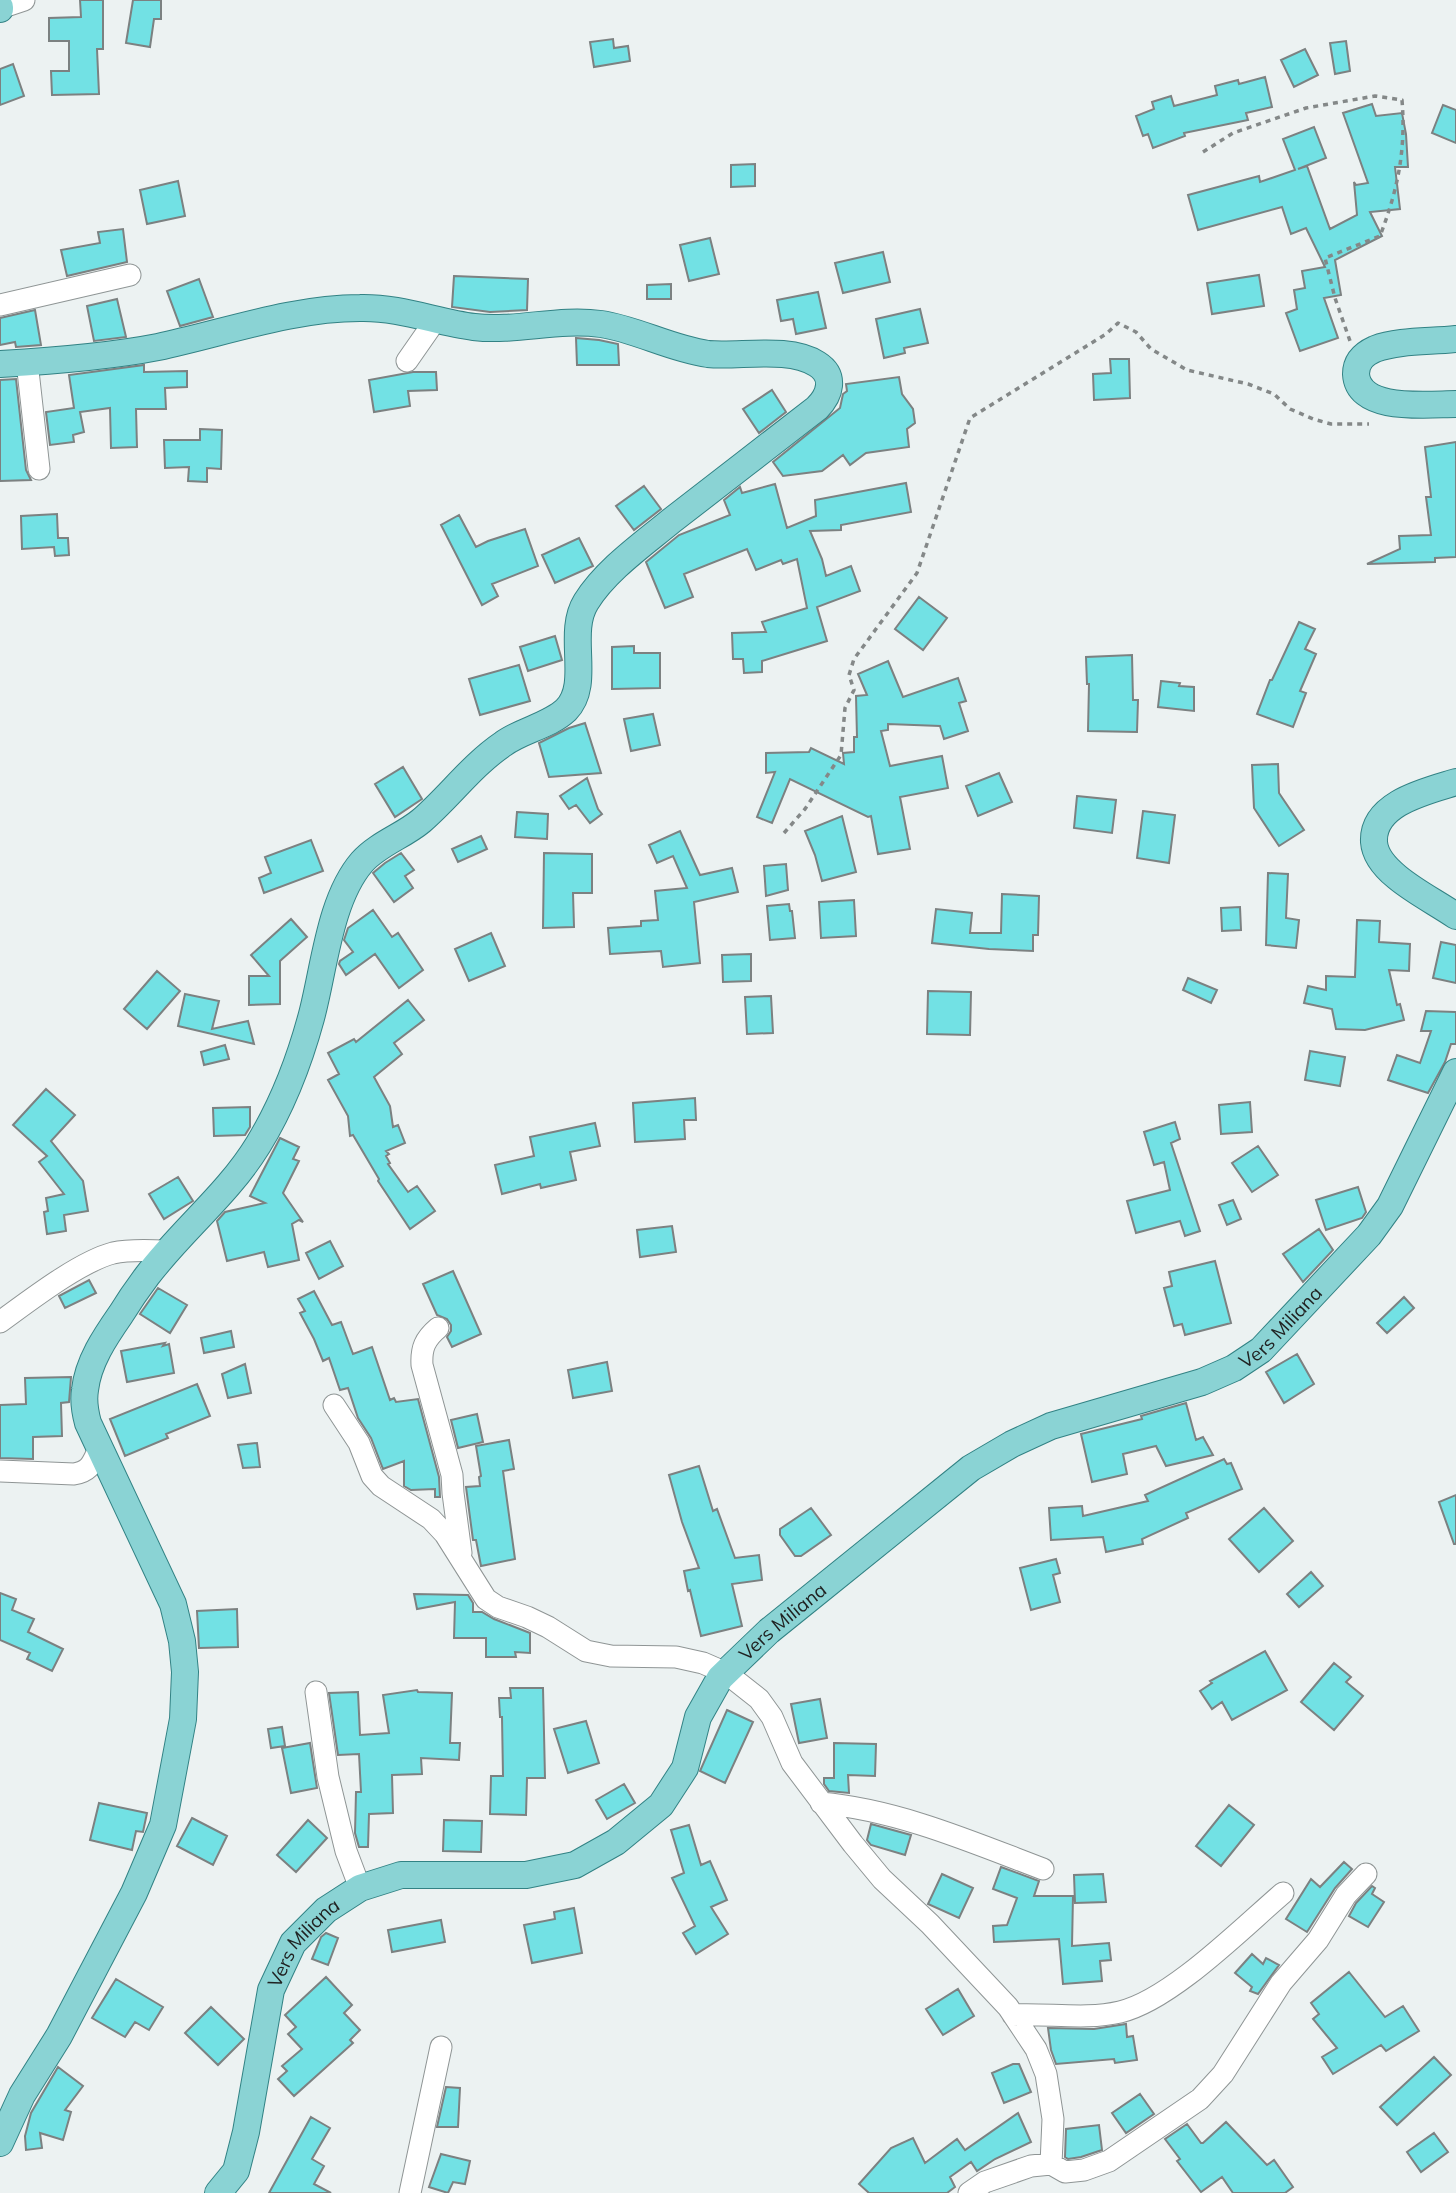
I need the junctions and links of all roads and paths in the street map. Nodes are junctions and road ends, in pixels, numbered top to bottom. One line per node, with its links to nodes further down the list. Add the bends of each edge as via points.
1 (24, 0): 2 (street)
2 (0, 8)
3 (1203, 152): 10 (path, via 1233,133 1306,108 1375,96 1402,100 1402,161 1380,236 1325,258)
4 (130, 275): 5 (street)
5 (0, 305)
6 (431, 317): 8 (main road, via 360,307 155,348); 9 (street, via 430,328); 19 (main road, via 494,329 604,324 706,354 788,356 816,363 830,379 830,389 817,408 604,578 579,614 578,680 568,708 499,746 419,823 362,863 341,901 312,1016 275,1114 240,1172)
7 (1456, 339): 10 (main road, via 1383,347 1367,353)
8 (27, 362): 11 (main road); 14 (street)
9 (407, 362)
10 (1358, 363): 12 (main road, via 1360,388 1375,399)
11 (0, 364)
12 (1456, 404)
13 (1369, 424): 16 (path, via 1313,419 1290,410 1274,394 1187,370 1118,323 970,418 917,573 854,659 849,675 854,690 845,708 841,755)
14 (39, 469)
15 (1456, 782): 17 (main road, via 1391,808 1374,837 1379,858 1397,877)
16 (784, 833)
17 (1456, 916)
18 (1456, 1072): 26 (main road, Vers Miliana, via 1390,1206 1369,1235 1261,1350 1202,1382 1051,1426 971,1468 769,1631)
19 (168, 1251): 20 (street, via 113,1253 94,1260); 23 (main road, via 140,1285 94,1359 84,1404)
20 (0, 1322)
21 (438, 1328): 25 (street, via 421,1350 422,1365 452,1475)
22 (334, 1405): 25 (street, via 359,1443 372,1476 431,1519)
23 (99, 1449): 24 (street, via 85,1472); 35 (main road, via 173,1604 185,1672 183,1718 163,1825 134,1893)
24 (0, 1471)
25 (463, 1562): 26 (street, via 486,1599 548,1627 586,1651 676,1657)
26 (726, 1673): 28 (street, via 759,1699 792,1763); 31 (main road, Vers Miliana, via 698,1717 685,1768 661,1805 616,1842 575,1865 526,1875 401,1875)
27 (316, 1692): 31 (street, via 328,1777)
28 (821, 1803): 29 (street, via 884,1814); 33 (street, via 882,1879)
29 (1043, 1869)
30 (1366, 1874): 36 (street, via 1281,1983 1223,2074 1200,2099 1109,2161 1065,2172)
31 (360, 1888): 37 (main road, Vers Miliana, via 326,1910 293,1943 271,1990 236,2171)
32 (1283, 1893): 33 (street, via 1150,2000 1100,2015)
33 (1013, 2015): 36 (street, via 1046,2074 1053,2119)
34 (442, 2047): 38 (street)
35 (0, 2143)
36 (1051, 2164): 39 (street, via 1012,2171)
37 (218, 2193)
38 (410, 2193)
39 (969, 2193)

